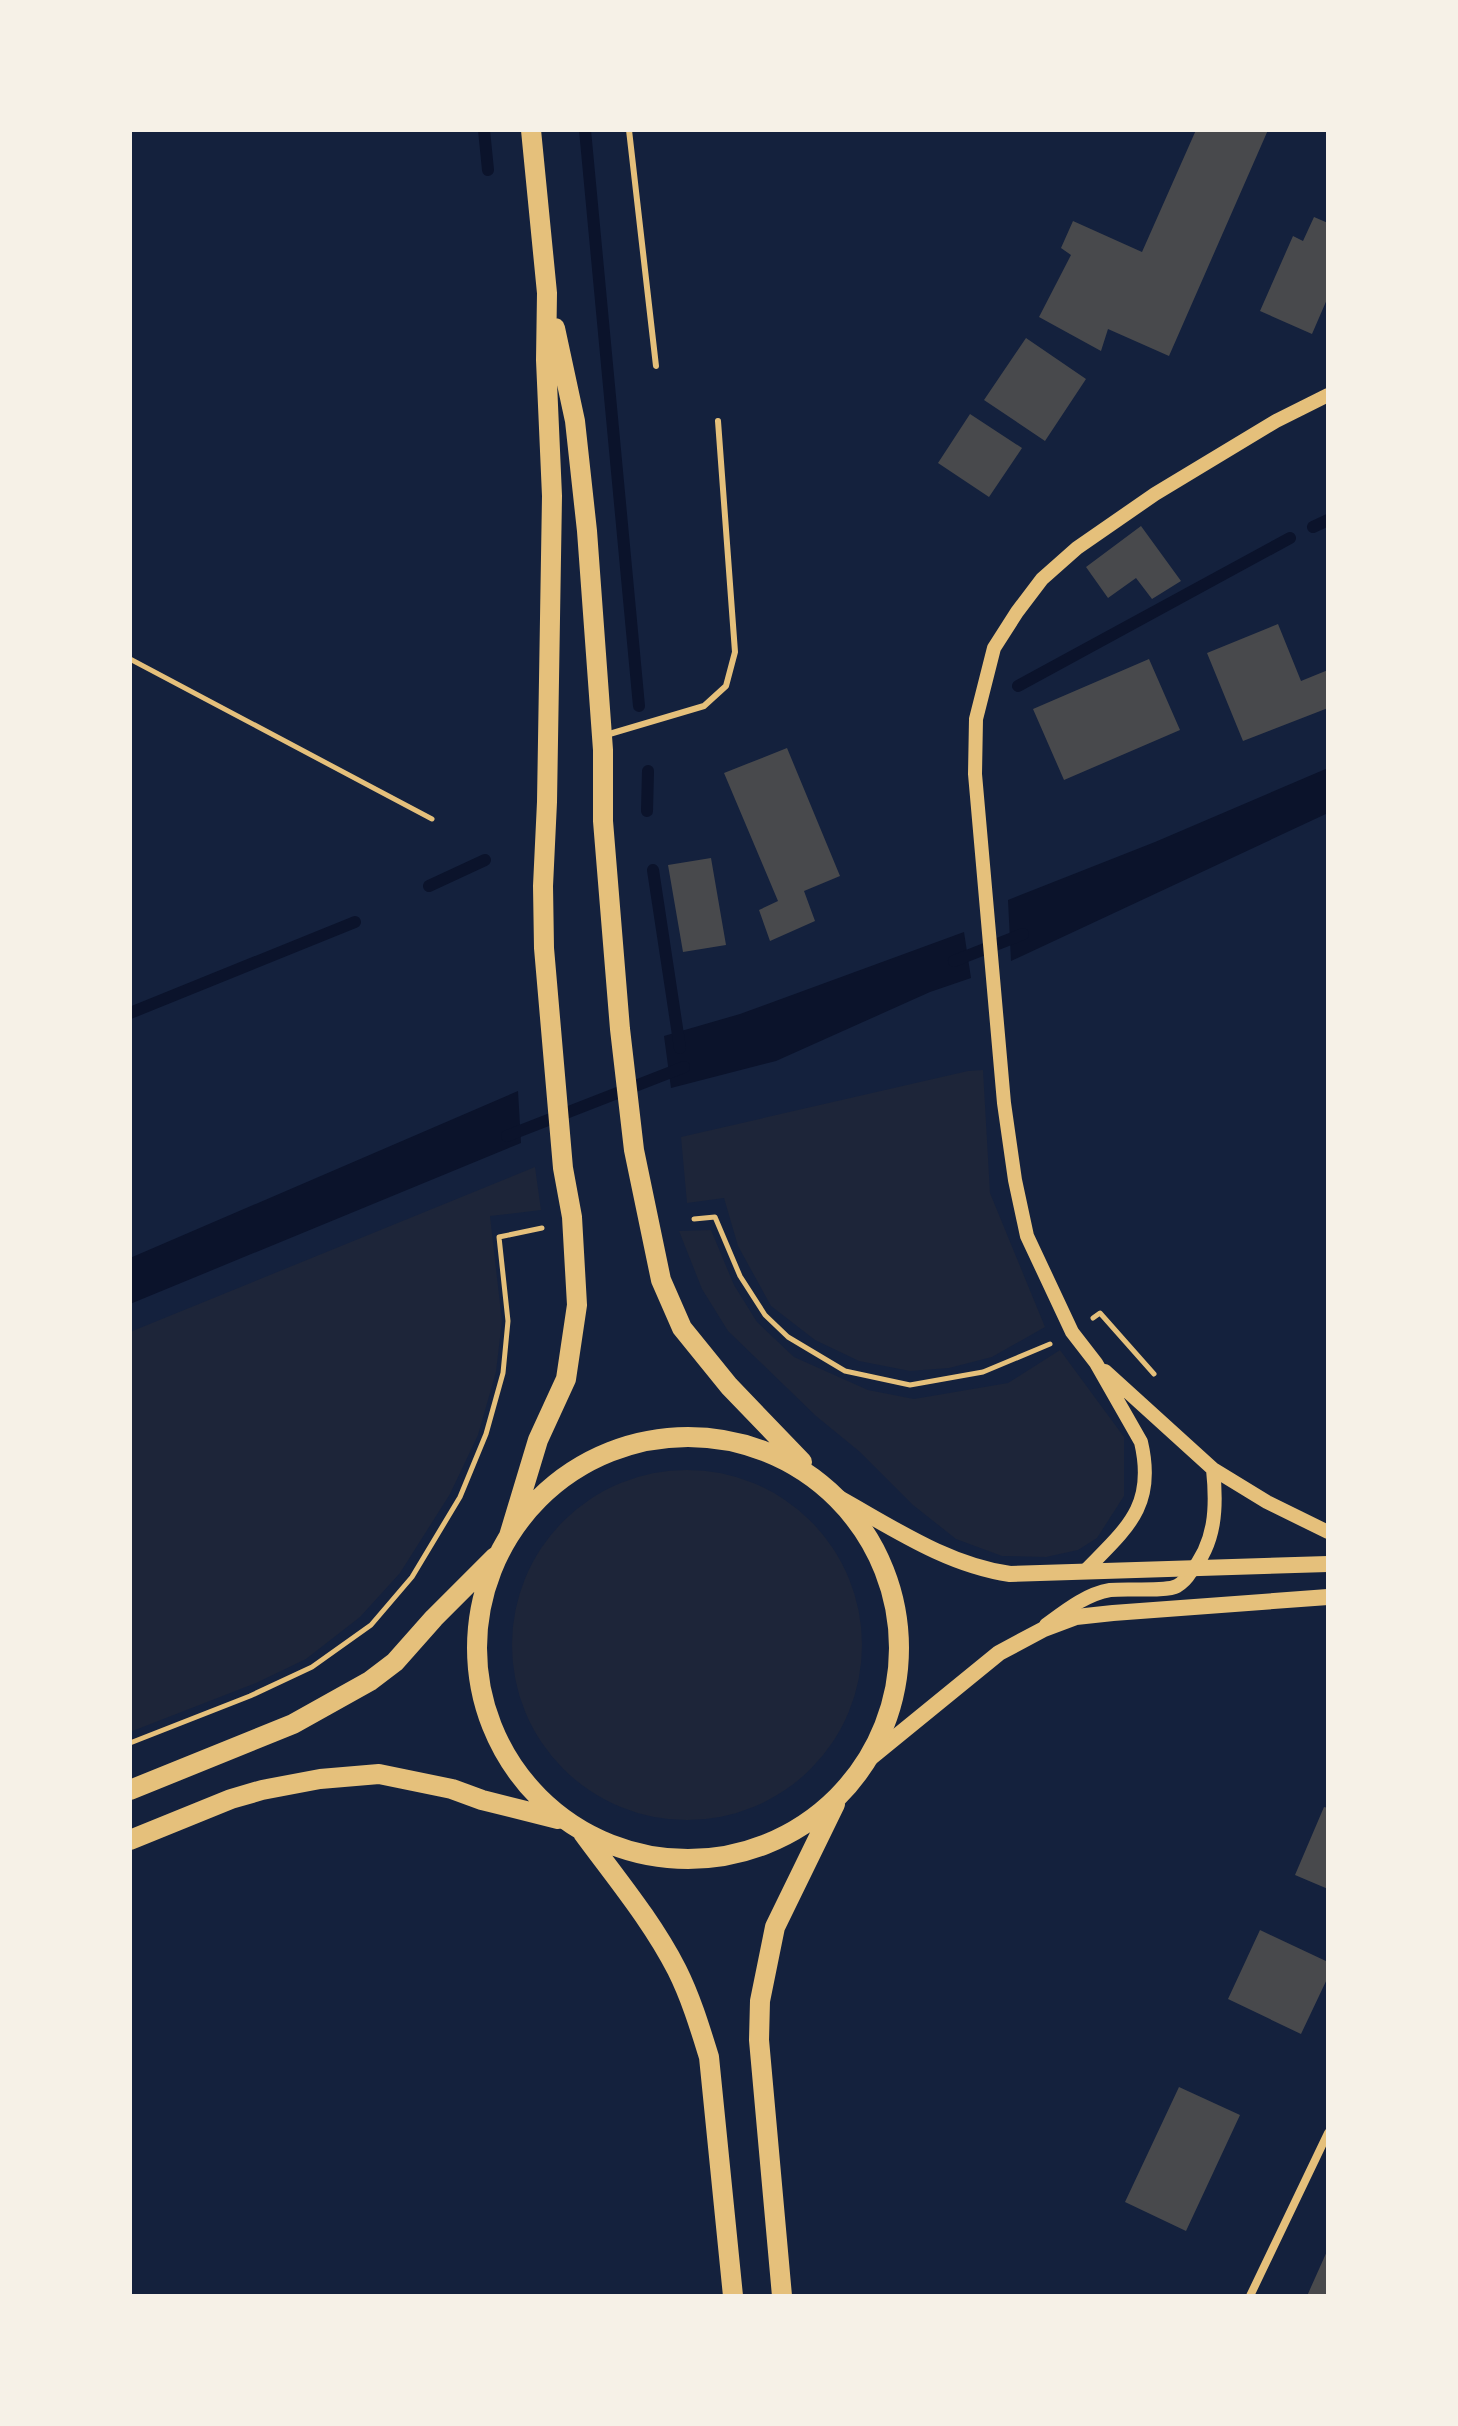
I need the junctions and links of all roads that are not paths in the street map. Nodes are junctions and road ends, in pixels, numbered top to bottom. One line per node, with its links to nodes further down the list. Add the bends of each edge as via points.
1 (531, 130): 3 (main road)
2 (629, 130): 4 (lane)
3 (547, 293): 7 (main road, via 575,421); 13 (main road, via 552,496 544,948 577,1305 566,1379 538,1440)
4 (656, 366)
5 (1328, 395): 8 (street, via 1155,494 1042,579 994,648 976,719 975,774 993,989 1015,1180 1027,1236 1072,1332)
6 (718, 421): 7 (lane, via 735,652 726,686 704,706)
7 (602, 736): 10 (main road, via 603,821 620,1029 634,1150 661,1280 682,1328)
8 (1096, 1363): 9 (street); 16 (street, via 1141,1442 1145,1477 1138,1511)
9 (1213, 1469): 12 (street); 15 (street, via 1212,1531)
10 (822, 1483): 11 (main road); 13 (main road, via 784,1459 743,1443 699,1437 654,1439 611,1451 572,1472 537,1501)
11 (839, 1498): 16 (main road, via 937,1552 983,1570); 19 (main road, via 872,1541 898,1613 897,1688)
12 (1328, 1532)
13 (505, 1543): 20 (main road, via 395,1662 370,1681 293,1724); 22 (main road, via 486,1586 478,1623 482,1698 512,1766)
14 (1328, 1564): 15 (main road)
15 (1195, 1568): 16 (main road); 18 (street, via 1173,1588 1089,1596)
16 (1086, 1570)
17 (1328, 1597): 18 (main road, via 1076,1617)
18 (1033, 1635): 19 (main road, via 999,1653)
19 (869, 1759): 21 (main road)
20 (130, 1790)
21 (838, 1799): 23 (main road, via 794,1832 743,1853 689,1861 634,1854); 27 (main road, via 775,1927 760,2001)
22 (563, 1820): 23 (main road); 24 (main road, via 379,1774 262,1790)
23 (583, 1833): 26 (main road, via 647,1919 678,1972 709,2057)
24 (130, 1840)
25 (1328, 2133): 28 (street)
26 (733, 2296)
27 (782, 2296)
28 (1250, 2296)

